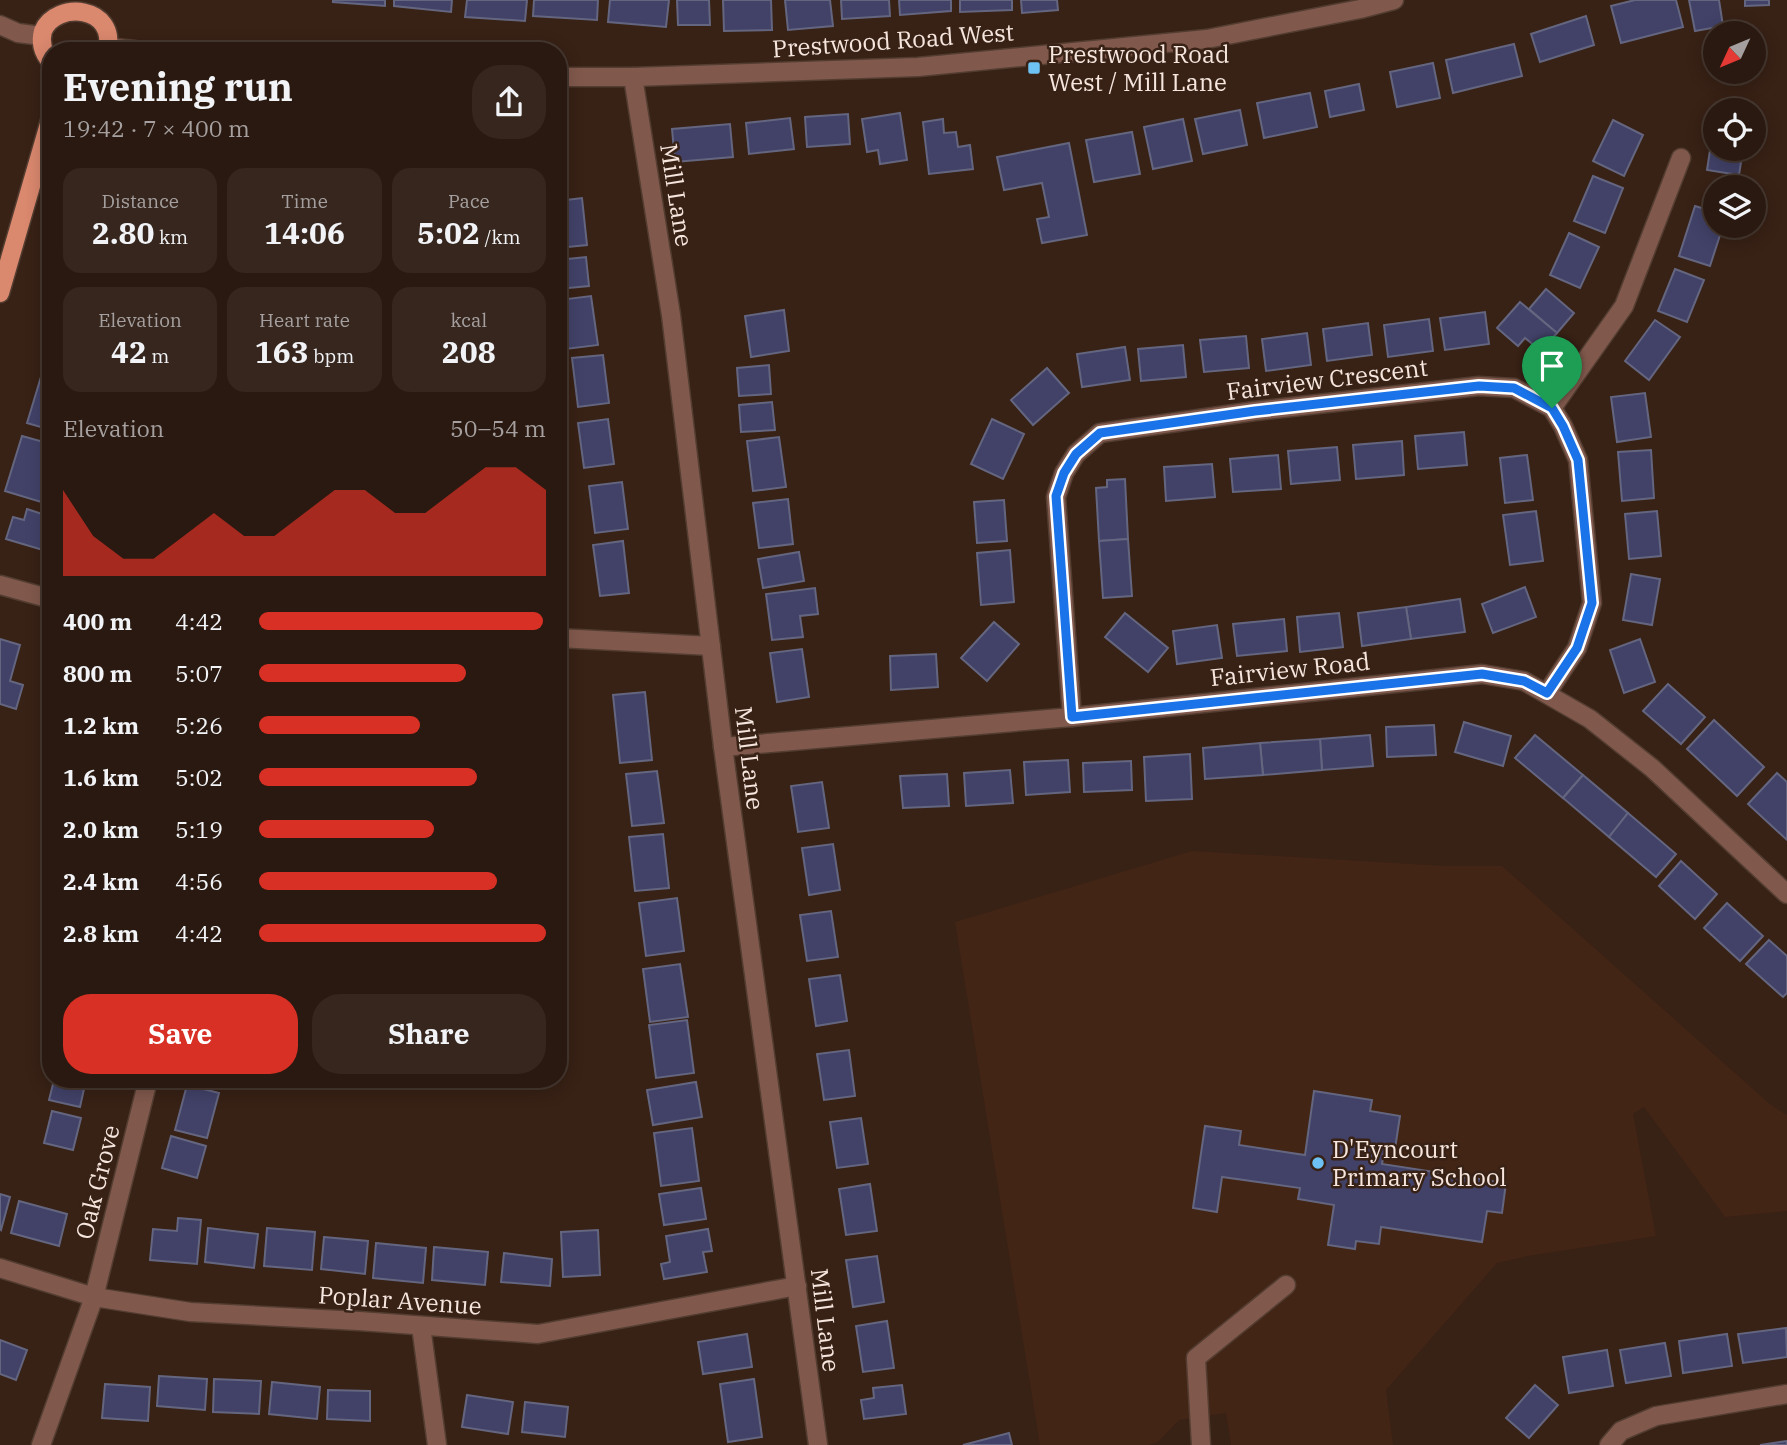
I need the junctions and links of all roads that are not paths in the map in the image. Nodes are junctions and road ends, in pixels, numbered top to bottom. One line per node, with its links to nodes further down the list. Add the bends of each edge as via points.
1 (1394, 0): 8 (street, Prestwood Road West, via 1207,39 918,67)
2 (78, 3): 4 (main road, via 56,12); 6 (main road, via 101,19)
3 (0, 25): 4 (street)
4 (42, 36): 5 (main road)
5 (43, 42)
6 (109, 42)
7 (567, 77): 8 (street, Prestwood Road West)
8 (633, 77): 16 (street, Mill Lane, via 671,315)
9 (42, 148): 11 (main road)
10 (1681, 158): 12 (street, via 1624,306)
11 (0, 293)
12 (1552, 408): 17 (street, via 1578,460 1592,603 1577,648); 18 (street, Fairview Crescent, via 1514,388 1479,386 1100,433 1076,454 1056,496)
13 (0, 584): 14 (street)
14 (42, 596)
15 (567, 638): 16 (street)
16 (711, 646): 19 (street, Mill Lane)
17 (1547, 693): 18 (street, Fairview Road, via 1524,681 1482,674); 20 (street, Fairview Road, via 1590,719 1652,768)
18 (1072, 717): 19 (street, Fairview Road)
19 (723, 747): 24 (street, Mill Lane)
20 (1787, 894)
21 (146, 1088): 25 (street, Oak Grove)
22 (0, 1268): 25 (street, Poplar Avenue)
23 (1286, 1285): 31 (street, via 1196,1358)
24 (797, 1286): 26 (street, Poplar Avenue, via 538,1334); 30 (street, Mill Lane)
25 (94, 1297): 26 (street, Poplar Avenue, via 190,1312); 28 (street, Oak Grove)
26 (421, 1326): 29 (street)
27 (1787, 1394): 32 (street, via 1656,1416 1621,1431)
28 (41, 1445)
29 (437, 1445)
30 (818, 1445)
31 (1201, 1445)
32 (1609, 1445)

